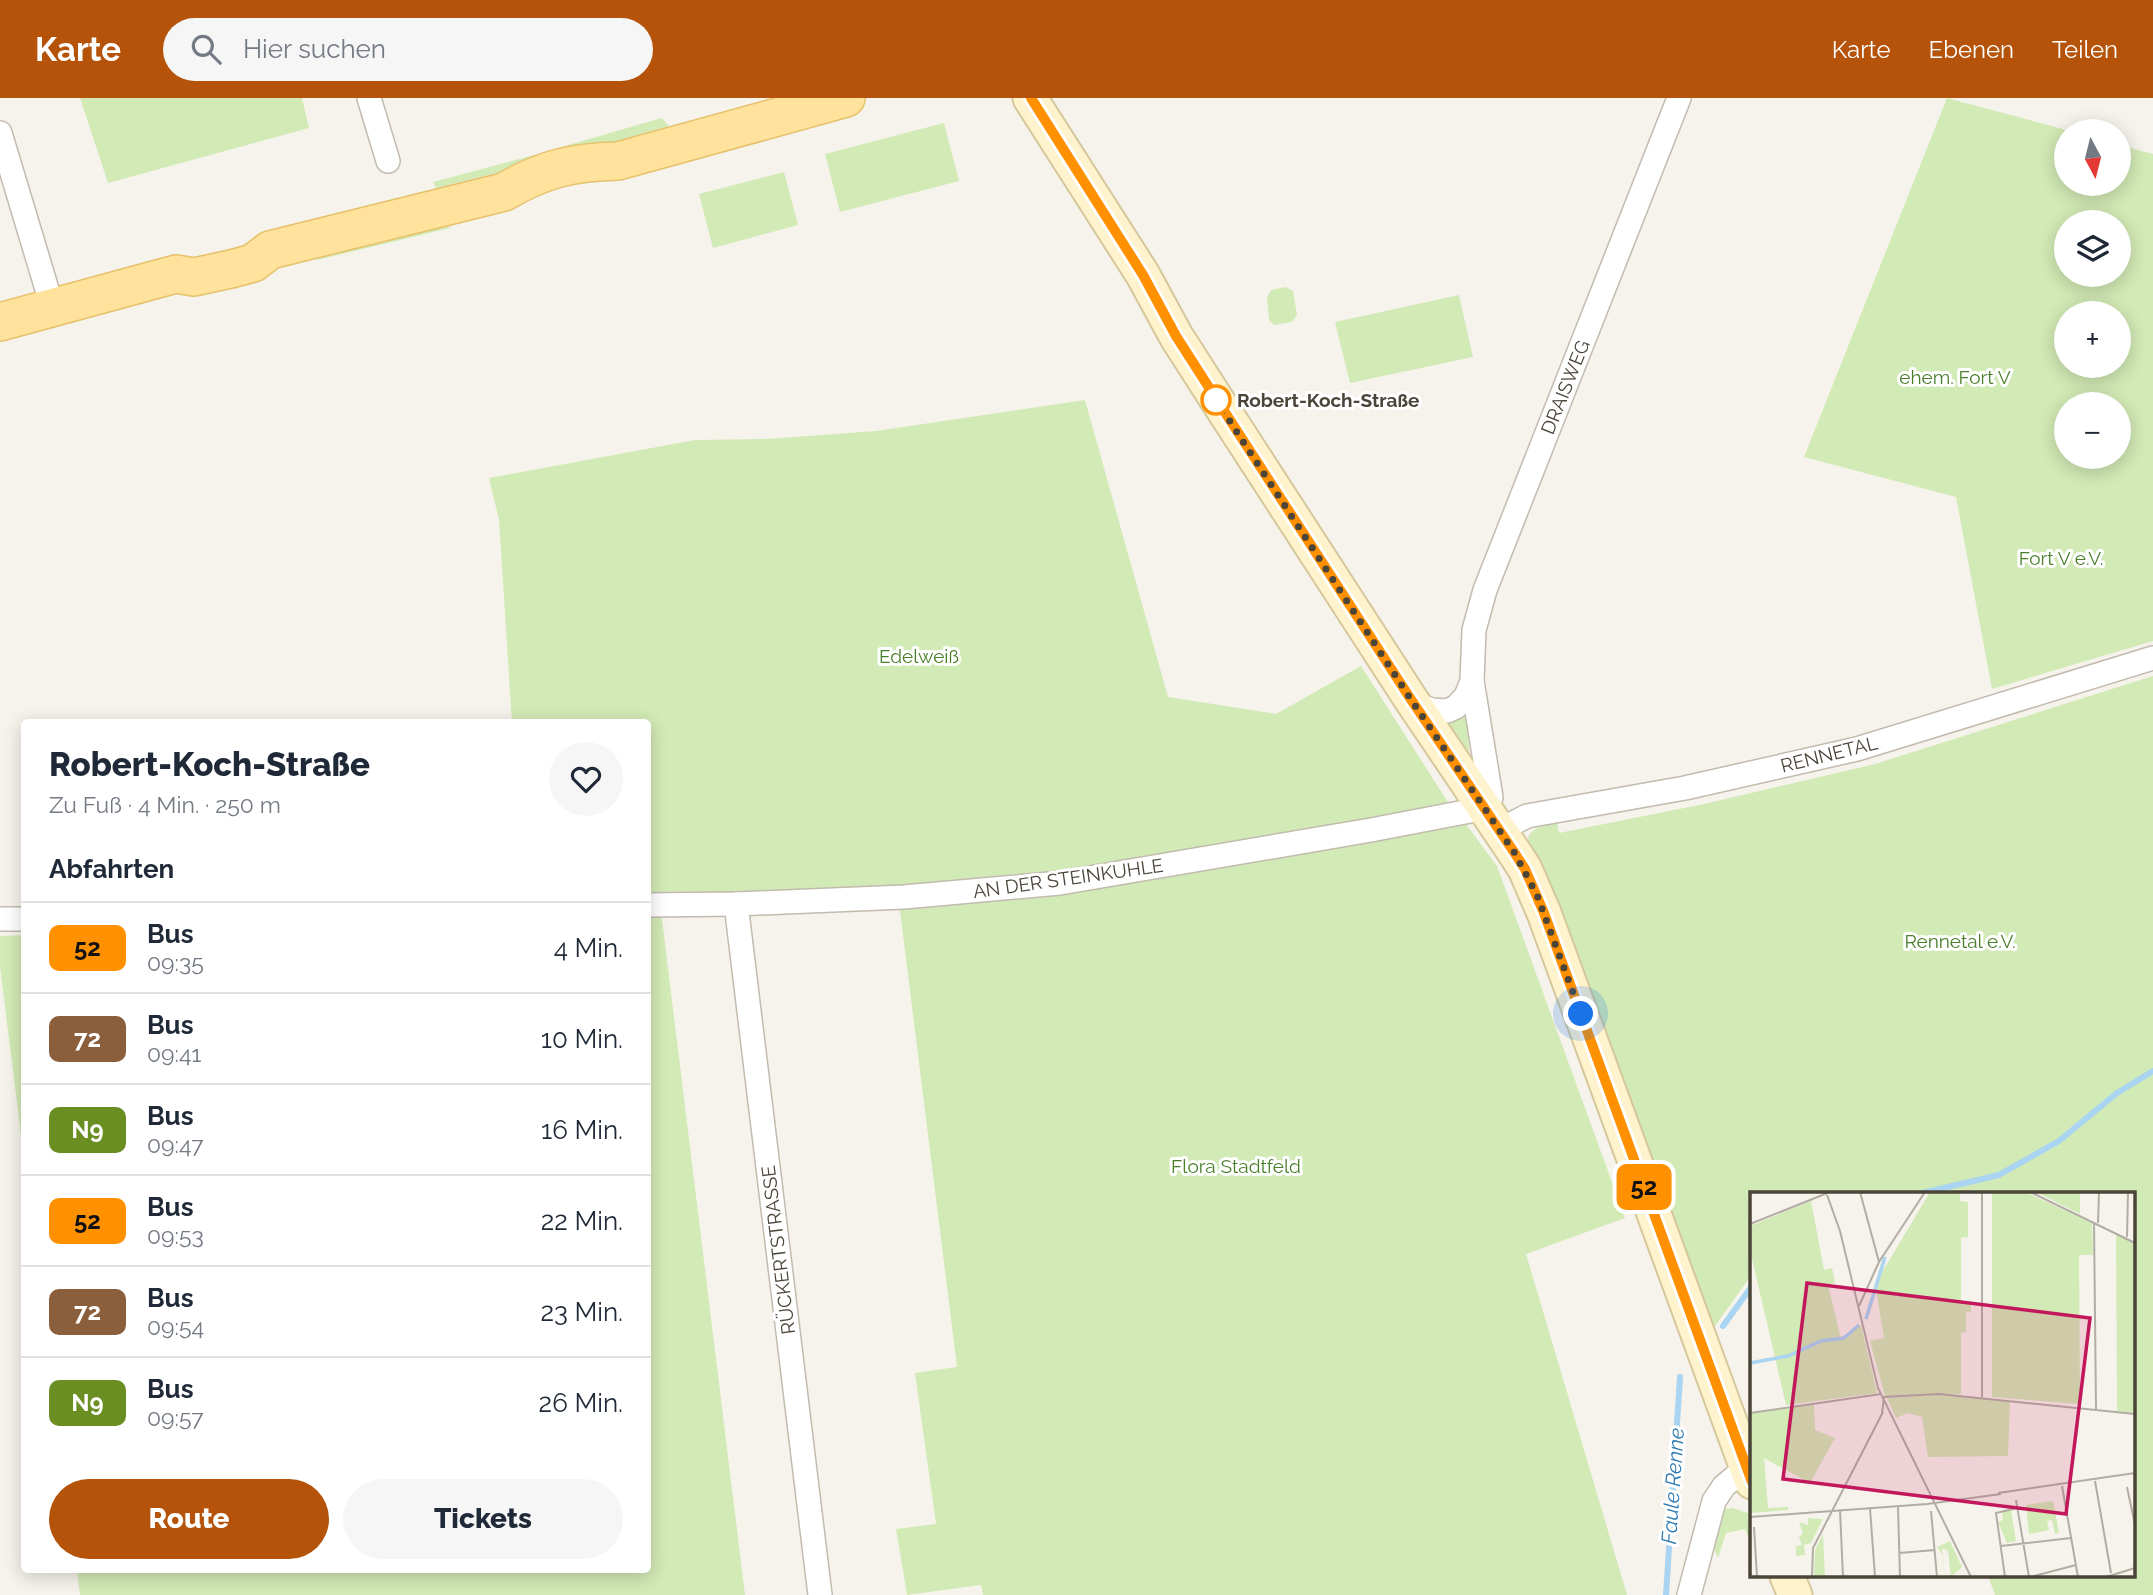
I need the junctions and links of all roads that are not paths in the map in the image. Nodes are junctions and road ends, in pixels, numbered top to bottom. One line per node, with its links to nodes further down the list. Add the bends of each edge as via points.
1 (370, 98): 6 (street)
2 (846, 98): 7 (main road, via 618,161 593,178 528,195 504,192 270,250 247,244 190,259 176,274)
3 (1030, 98): 11 (street, via 1143,275 1186,352)
4 (1679, 98): 10 (street, DRAISWEG, via 1485,590 1474,630)
5 (0, 133): 7 (street)
6 (388, 161)
7 (52, 306): 8 (main road)
8 (0, 322)
9 (2153, 658): 12 (street, RENNETAL, via 1857,749 1685,788 1527,816)
10 (1472, 681): 11 (street, via 1466,696 1451,709 1439,711); 12 (street, DRAISWEG)
11 (1414, 704): 12 (street)
12 (1491, 817): 13 (street, AN DER STEINKUHLE, via 1470,811 1060,883 904,897); 17 (street, via 1537,895)
13 (736, 904): 14 (street, AN DER STEINKUHLE); 19 (street, RÜCKERTSTRASSE)
14 (651, 905)
15 (0, 919): 16 (street)
16 (21, 919)
17 (1749, 1474): 20 (street, via 1724,1486 1714,1501)
18 (1788, 1578): 21 (street)
19 (820, 1595)
20 (1689, 1595)
21 (1795, 1595)

